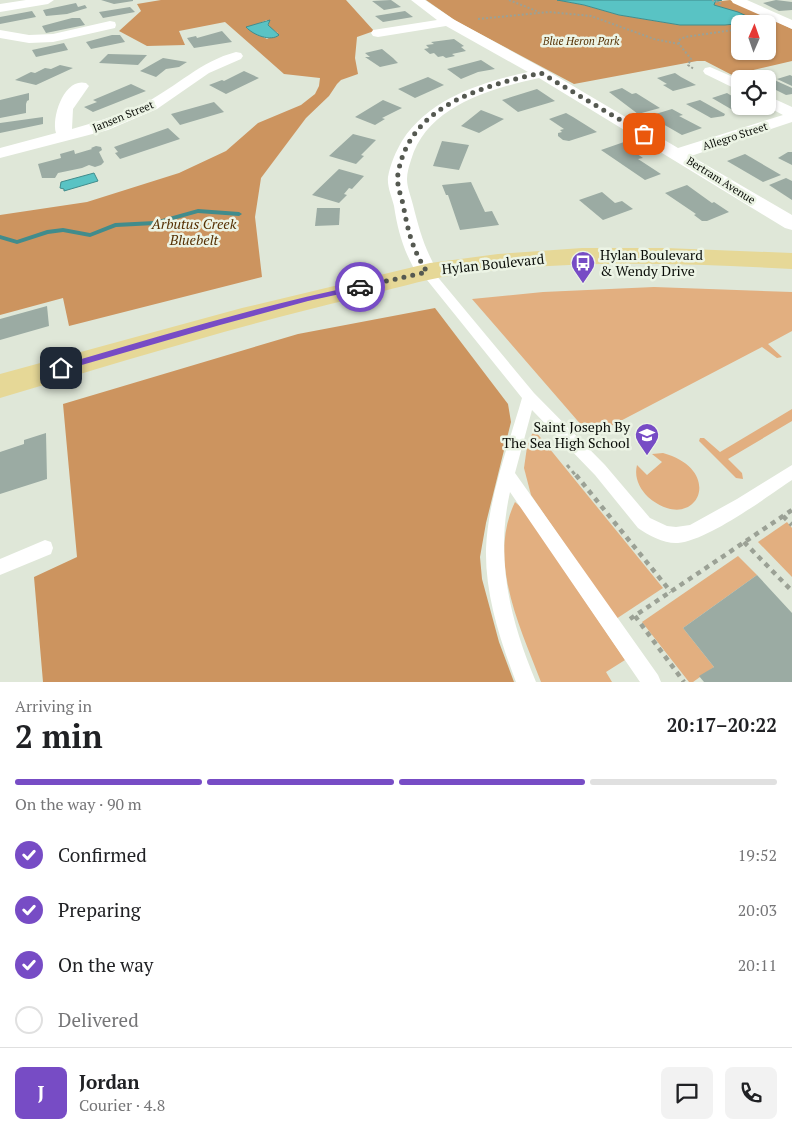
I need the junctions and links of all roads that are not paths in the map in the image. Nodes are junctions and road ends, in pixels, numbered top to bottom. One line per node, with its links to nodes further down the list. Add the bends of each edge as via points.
1 (48, 0): 4 (street)
2 (418, 0): 5 (street, Bertram Avenue)
3 (737, 0): 7 (street)
4 (0, 8)
5 (448, 22): 8 (street); 12 (street, Bertram Avenue)
6 (110, 25): 9 (street, via 53,38 29,39)
7 (792, 25)
8 (378, 33)
9 (0, 34)
10 (236, 56): 17 (street, Jansen Street, via 204,70 151,106 102,126)
11 (703, 71): 13 (street)
12 (541, 73): 19 (street, Bertram Avenue); 22 (street, via 499,82 457,99 424,121 408,144 397,176 414,250)
13 (731, 82)
14 (81, 86): 17 (street, via 72,95 62,115)
15 (776, 106): 16 (street)
16 (792, 115): 19 (street, Allegro Street)
17 (66, 136): 18 (street, Jansen Street)
18 (0, 153)
19 (678, 154): 20 (street, Bertram Avenue)
20 (792, 224)
21 (792, 261): 22 (main road, Hylan Boulevard, via 677,255 594,256 501,262)
22 (427, 272): 23 (main road, Hylan Boulevard, via 281,306); 24 (lane)
23 (0, 386)
24 (529, 397): 25 (lane, via 600,470 644,523 667,534 692,532); 26 (lane)
25 (792, 472)
26 (507, 475): 29 (lane, via 496,531 497,586 511,647); 30 (lane)
27 (46, 548): 28 (lane)
28 (0, 567)
29 (526, 682)
30 (651, 682)

